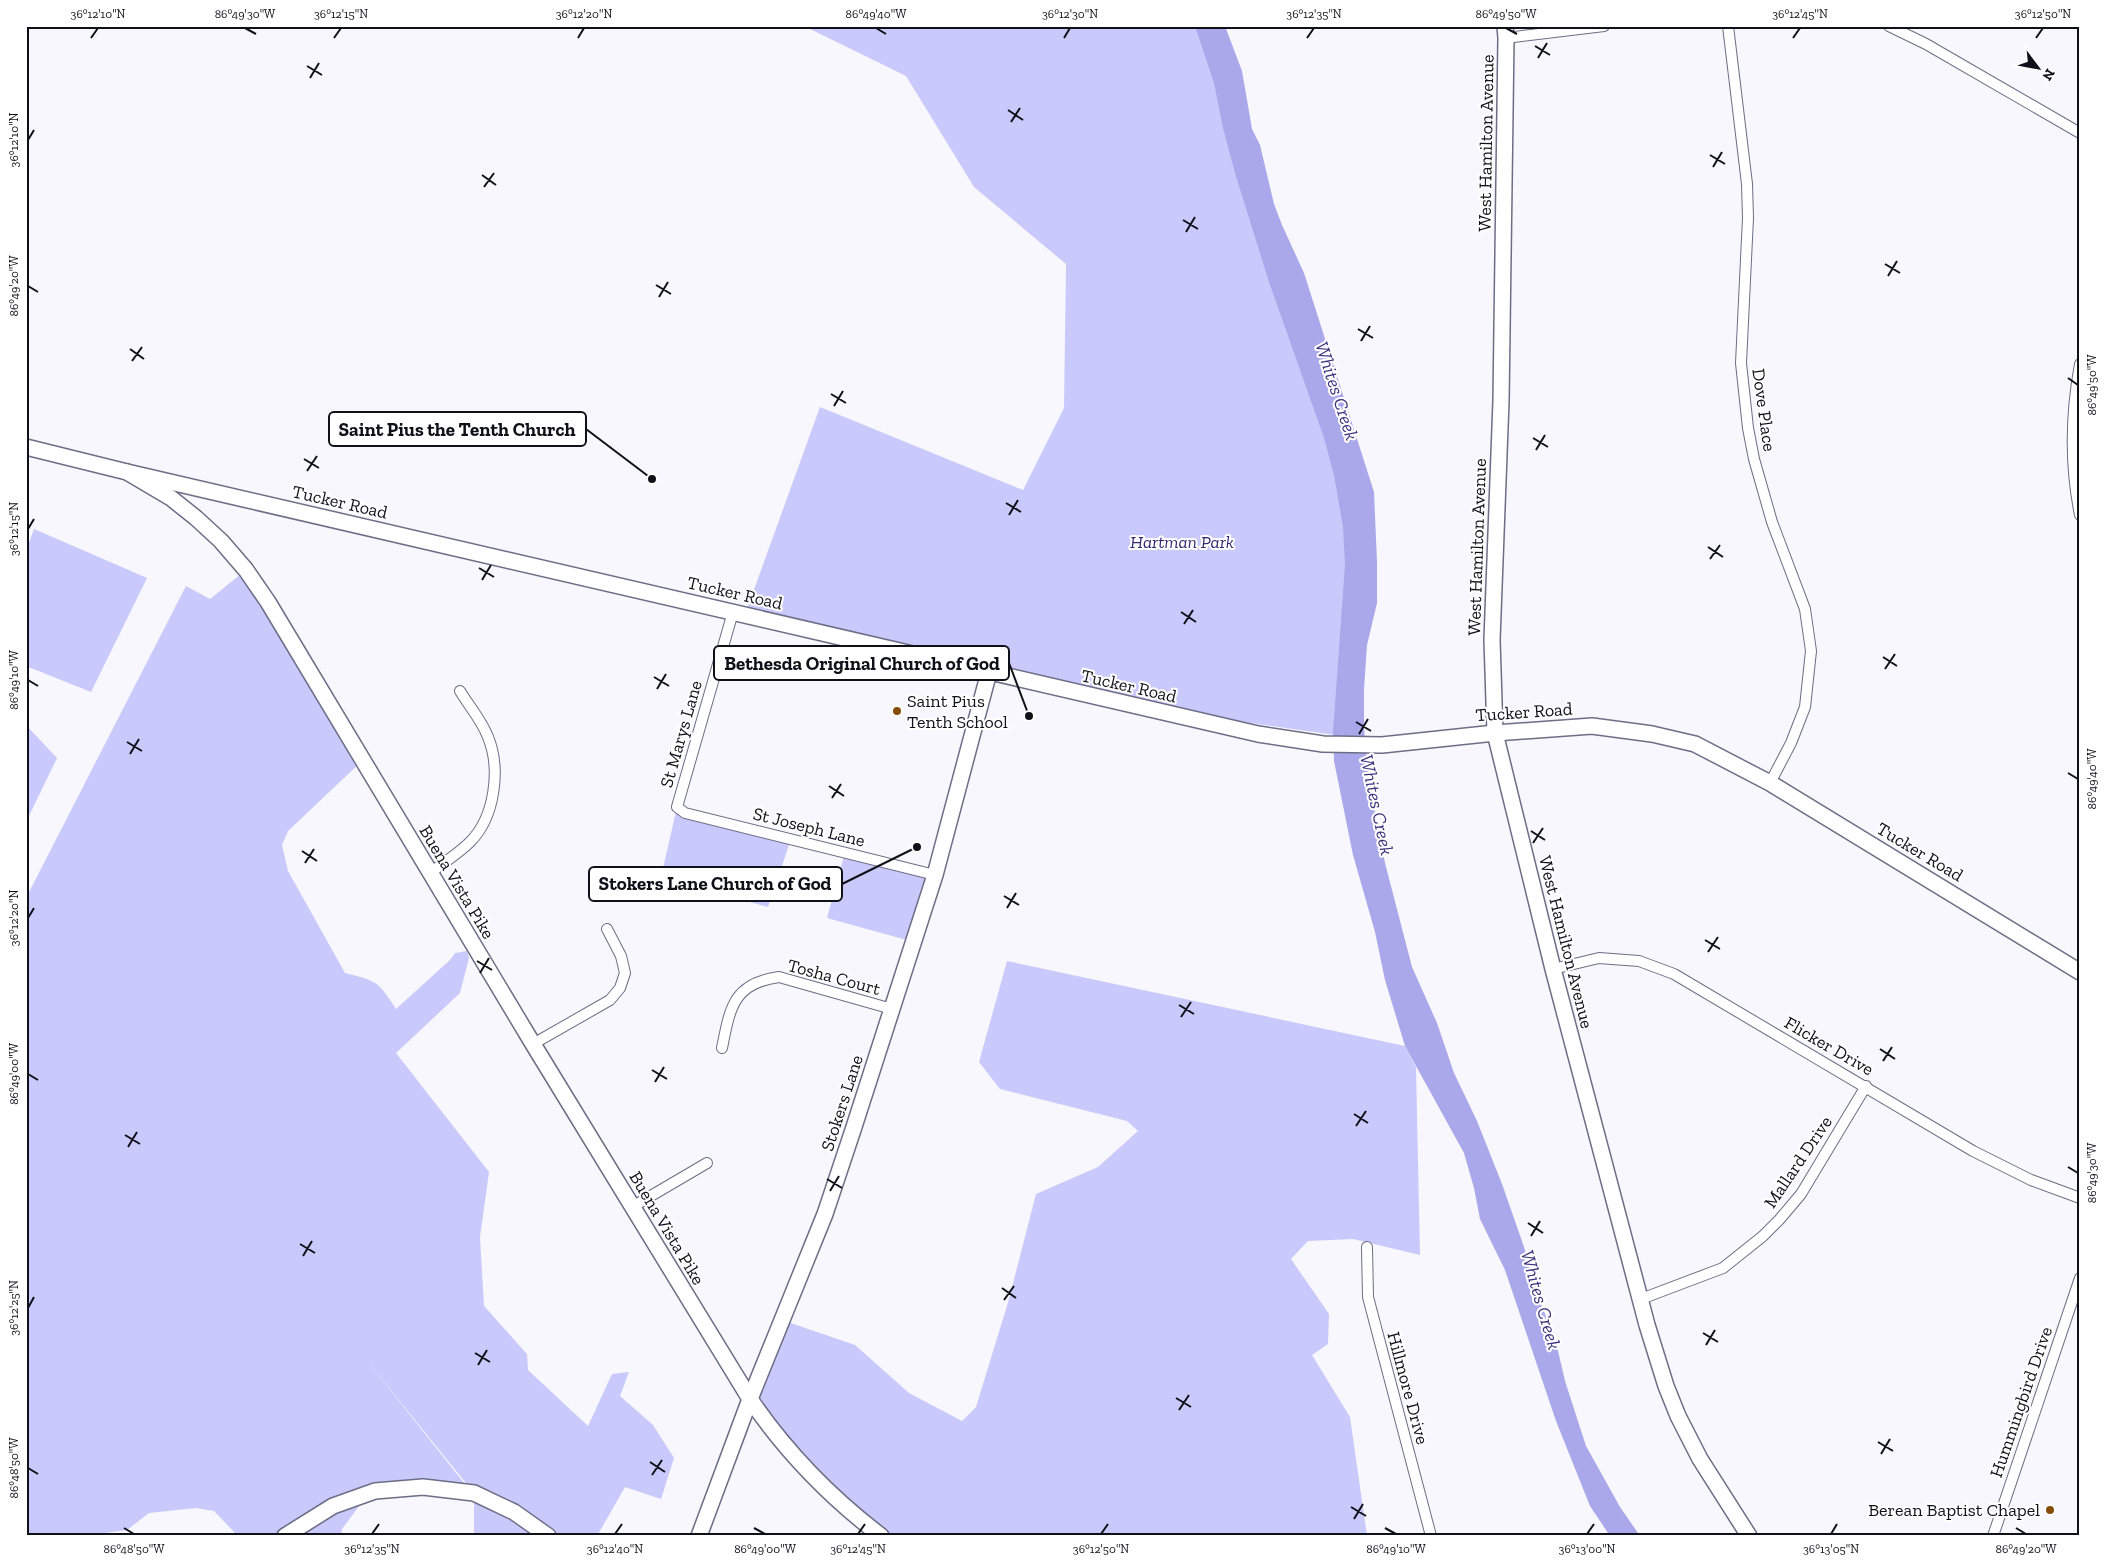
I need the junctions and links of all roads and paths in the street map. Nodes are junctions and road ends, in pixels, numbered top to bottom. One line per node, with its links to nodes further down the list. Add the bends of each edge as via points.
1 (1604, 26): 4 (street)
2 (1728, 26): 14 (street, Dove Place, via 1747,184 1741,363 1748,428 1772,522 1805,609 1811,651 1805,707)
3 (1888, 26): 5 (street)
4 (1505, 32): 13 (street, West Hamilton Avenue, via 1501,401 1492,640)
5 (2080, 133)
6 (2080, 364): 9 (street, via 2072,449)
7 (26, 447): 8 (street, Buena Vista Pike)
8 (127, 472): 10 (street, Tucker Road); 16 (street, Buena Vista Pike, via 171,498 196,518 246,570)
9 (2080, 515)
10 (733, 612): 11 (street, Tucker Road); 15 (street, St Marys Lane)
11 (988, 672): 13 (street, Tucker Road, via 1258,734 1323,744 1382,745); 17 (street, Stokers Lane)
12 (460, 691): 16 (street, via 488,735 496,773 482,824 470,842)
13 (1495, 733): 14 (street, Tucker Road, via 1592,726 1652,734 1695,744); 19 (street, West Hamilton Avenue)
14 (1770, 783): 20 (street, Tucker Road)
15 (677, 807): 17 (street, St Joseph Lane, via 685,813)
16 (430, 873): 22 (street, Buena Vista Pike)
17 (935, 875): 21 (street, Stokers Lane)
18 (607, 929): 22 (street, via 621,956 625,973 620,988 610,1000)
19 (1552, 969): 24 (street, Flicker Drive, via 1599,958 1639,961 1657,967); 30 (street, West Hamilton Avenue)
20 (2080, 972)
21 (892, 1009): 23 (street, Tosha Court, via 779,977 762,980 747,987 735,1001); 31 (street, Stokers Lane, via 825,1214)
22 (533, 1044): 27 (street, Buena Vista Pike)
23 (722, 1048)
24 (1866, 1086): 26 (street, Flicker Drive, via 1973,1151 2031,1180); 30 (street, Mallard Drive, via 1801,1194 1763,1236 1723,1268)
25 (707, 1162): 27 (street)
26 (2080, 1198)
27 (632, 1207): 31 (street, Buena Vista Pike)
28 (1367, 1246): 36 (street, Hillmore Drive, via 1368,1298)
29 (2080, 1278): 38 (street, Hummingbird Drive)
30 (1640, 1299): 37 (street, West Hamilton Avenue, via 1678,1416)
31 (750, 1399): 34 (street, Stokers Lane); 35 (street, Buena Vista Pike, via 786,1448 816,1480)
32 (284, 1536): 33 (street, via 333,1506 375,1491 423,1487 474,1493 514,1512)
33 (548, 1536)
34 (699, 1536)
35 (881, 1536)
36 (1432, 1536)
37 (1749, 1536)
38 (1994, 1536)

